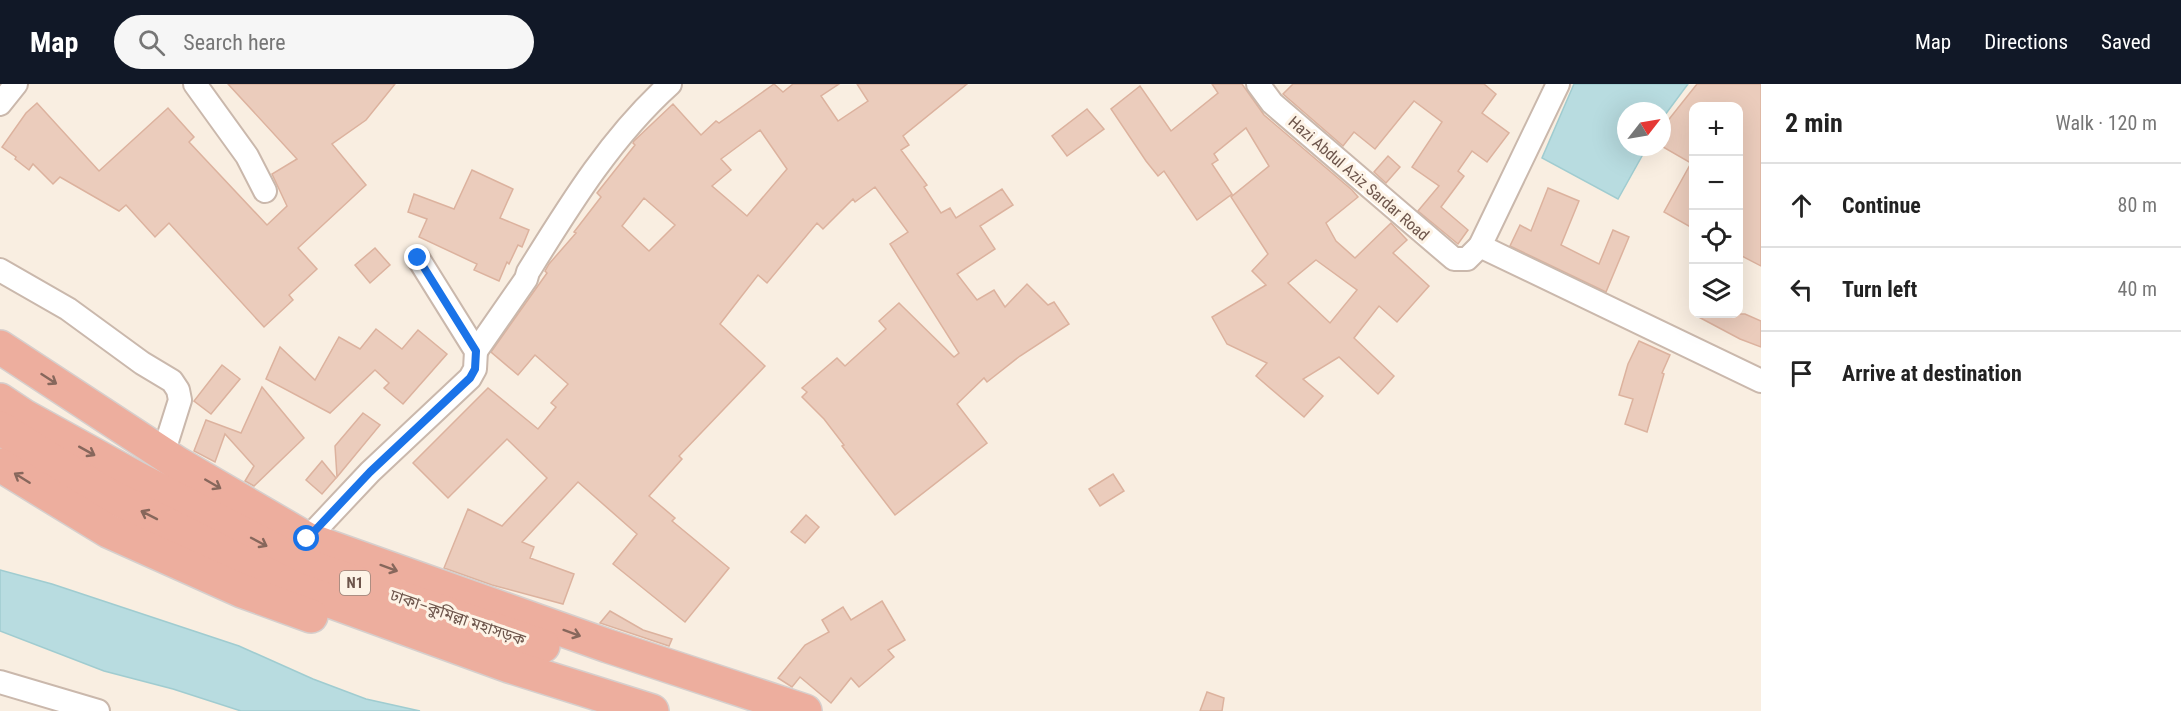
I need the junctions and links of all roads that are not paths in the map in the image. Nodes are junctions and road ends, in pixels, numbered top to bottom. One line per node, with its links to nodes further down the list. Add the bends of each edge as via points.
1 (16, 84): 6 (street)
2 (195, 84): 7 (street, via 247,156)
3 (670, 84): 12 (street, via 617,141 570,203 526,279)
4 (1258, 84): 8 (street, Hazi Abdul Aziz Sardar Road, via 1272,103 1454,259)
5 (1558, 84): 8 (street)
6 (0, 104)
7 (265, 191)
8 (1474, 253): 13 (street, Hazi Abdul Aziz Sardar Road)
9 (418, 258): 12 (street)
10 (0, 270): 16 (street, via 68,309 172,381 180,400)
11 (0, 347): 16 (highway, one-way to 16)
12 (476, 351): 18 (street, via 470,378 370,472)
13 (1761, 381)
14 (0, 400): 23 (highway, ঢাকা–কুমিল্লা মহাসড়ক / N1, one-way to 23, via 138,479 304,566)
15 (0, 428): 22 (highway, ঢাকা–কুমিল্লা মহাসড়ক / N1, one-way to 15, via 509,666 294,588 103,492)
16 (163, 454): 18 (highway, one-way to 18)
17 (0, 465): 21 (highway, one-way to 17, via 242,591 108,531)
18 (307, 539): 24 (highway, one-way to 24)
19 (0, 682): 20 (street)
20 (98, 711)
21 (578, 711)
22 (652, 711)
23 (735, 711)
24 (805, 711)

